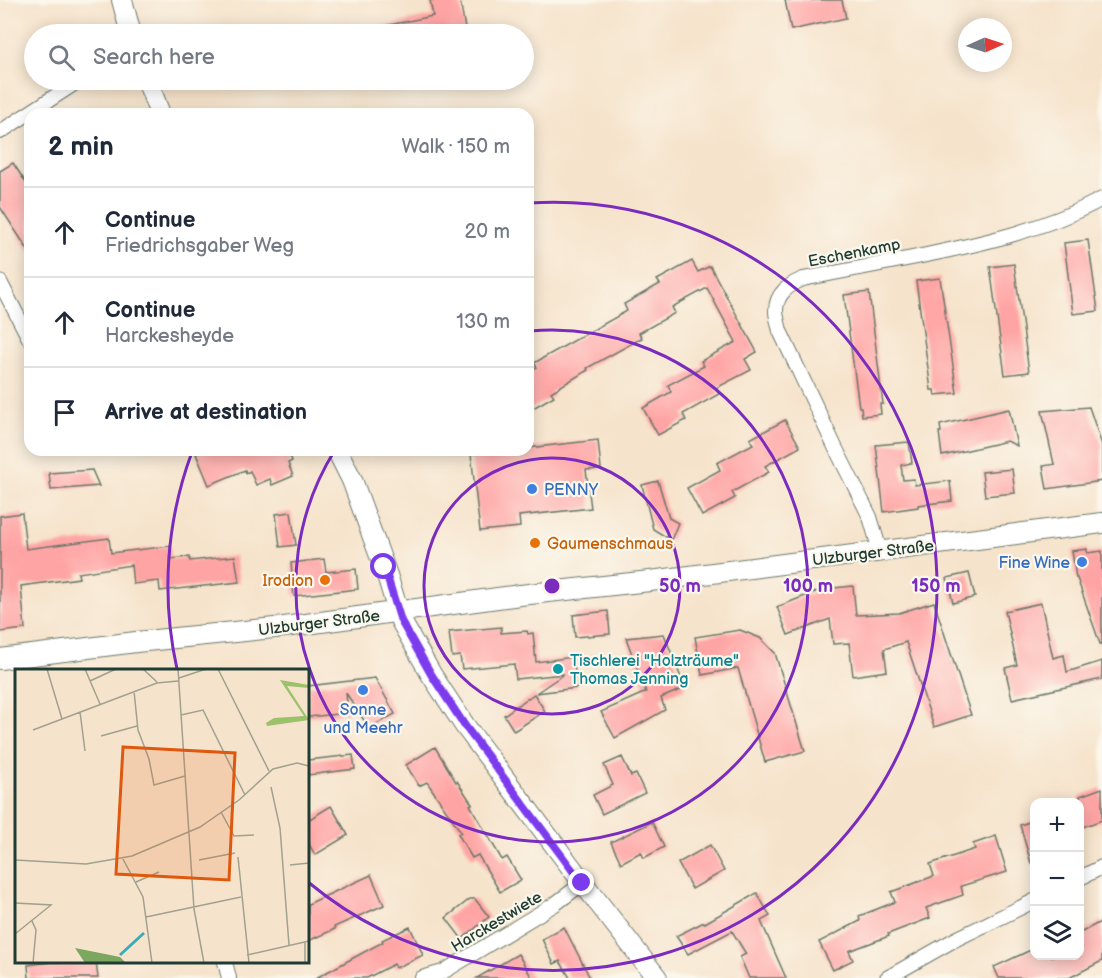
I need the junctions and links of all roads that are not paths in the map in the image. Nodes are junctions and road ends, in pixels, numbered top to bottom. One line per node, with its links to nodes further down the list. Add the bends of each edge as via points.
1 (122, 0): 2 (main road)
2 (128, 24)
3 (65, 90): 5 (street)
4 (151, 90): 6 (main road)
5 (37, 108)
6 (158, 108)
7 (24, 116): 8 (street)
8 (0, 132)
9 (1102, 200): 14 (street, Eschenkamp, via 1015,235 803,279 781,293 776,310 780,331 870,517)
10 (0, 282): 11 (street)
11 (24, 328)
12 (340, 456): 15 (main road)
13 (1102, 523): 14 (main road, Ulzburger Straße)
14 (880, 551): 15 (main road, Ulzburger Straße)
15 (398, 612): 16 (main road, Ulzburger Straße); 19 (main road, via 449,704)
16 (0, 659)
17 (1102, 867): 18 (street)
18 (1084, 876)
19 (582, 883): 23 (street, Harckestwiete, via 555,904 443,972); 24 (main road)
20 (1030, 903): 25 (street)
21 (225, 963): 22 (street)
22 (229, 978)
23 (422, 978)
24 (657, 978)
25 (887, 978)

